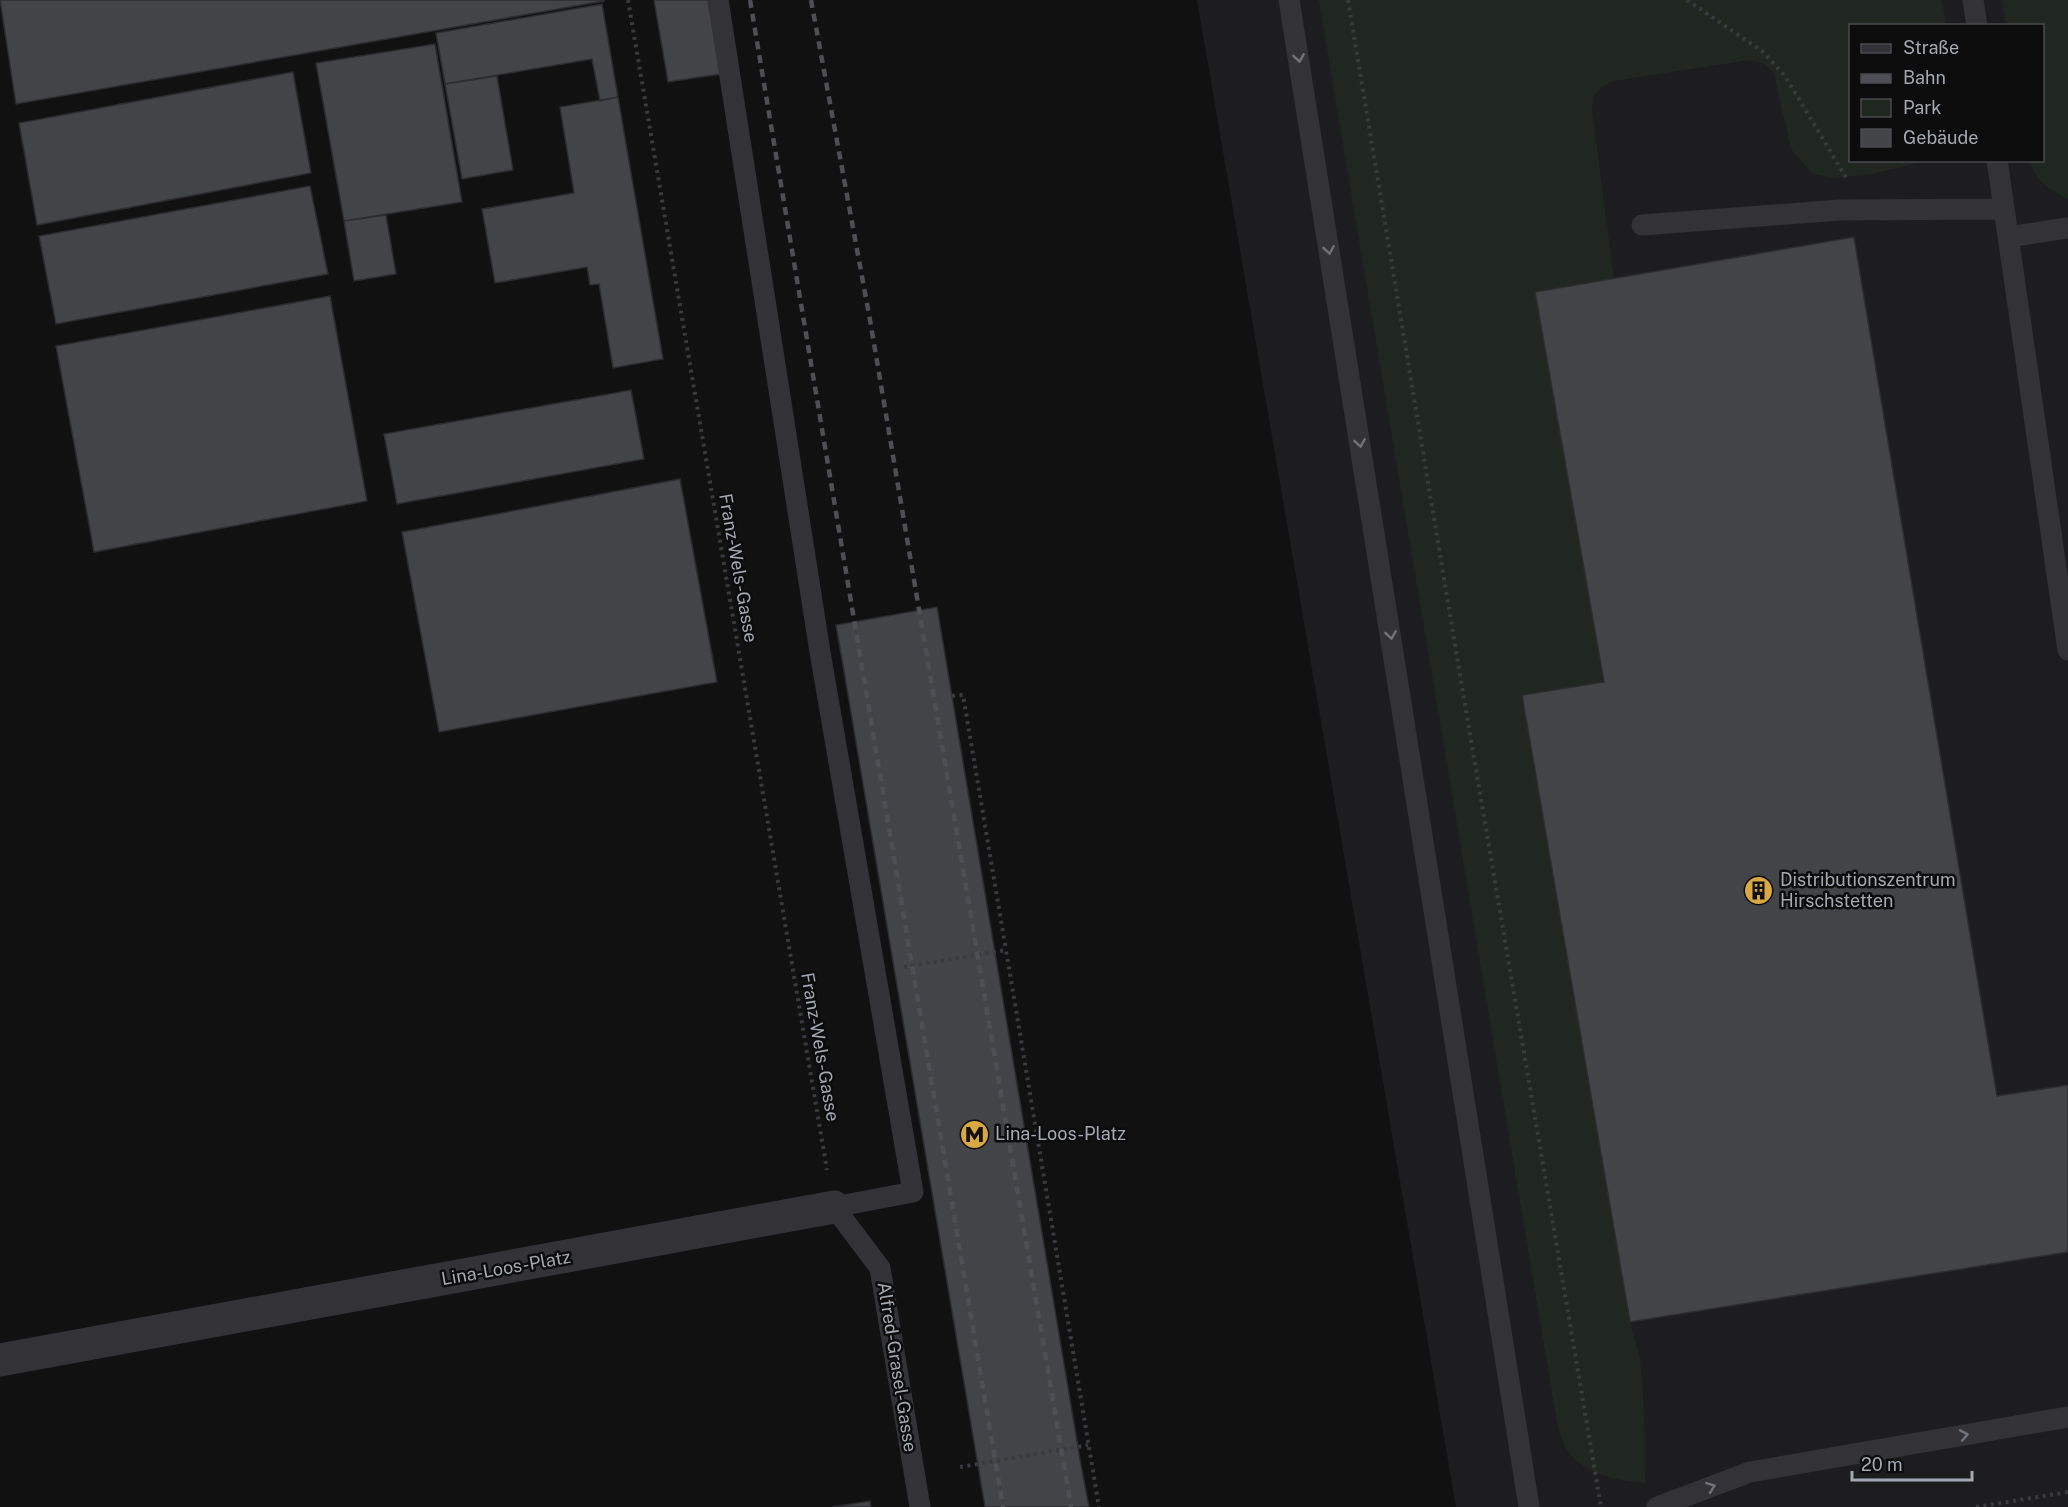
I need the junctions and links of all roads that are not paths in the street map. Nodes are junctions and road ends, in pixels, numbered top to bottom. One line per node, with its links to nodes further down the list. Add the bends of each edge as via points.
1 (718, 0): 11 (lane, via 817,629 913,1192)
2 (1289, 0): 15 (lane, one-way to 15)
3 (1973, 0): 4 (lane)
4 (1977, 24)
5 (1997, 162): 6 (lane)
6 (2004, 209): 7 (lane, via 1840,210); 9 (lane)
7 (1642, 225)
8 (2068, 228): 9 (lane)
9 (2008, 237): 10 (lane)
10 (2068, 650)
11 (834, 1207): 12 (street, Lina-Loos-Platz); 14 (lane, Alfred-Grasel-Gasse, via 880,1268)
12 (0, 1360)
13 (2068, 1416): 16 (lane, one-way to 13, via 1750,1472)
14 (920, 1507)
15 (1529, 1507)
16 (1657, 1507)

